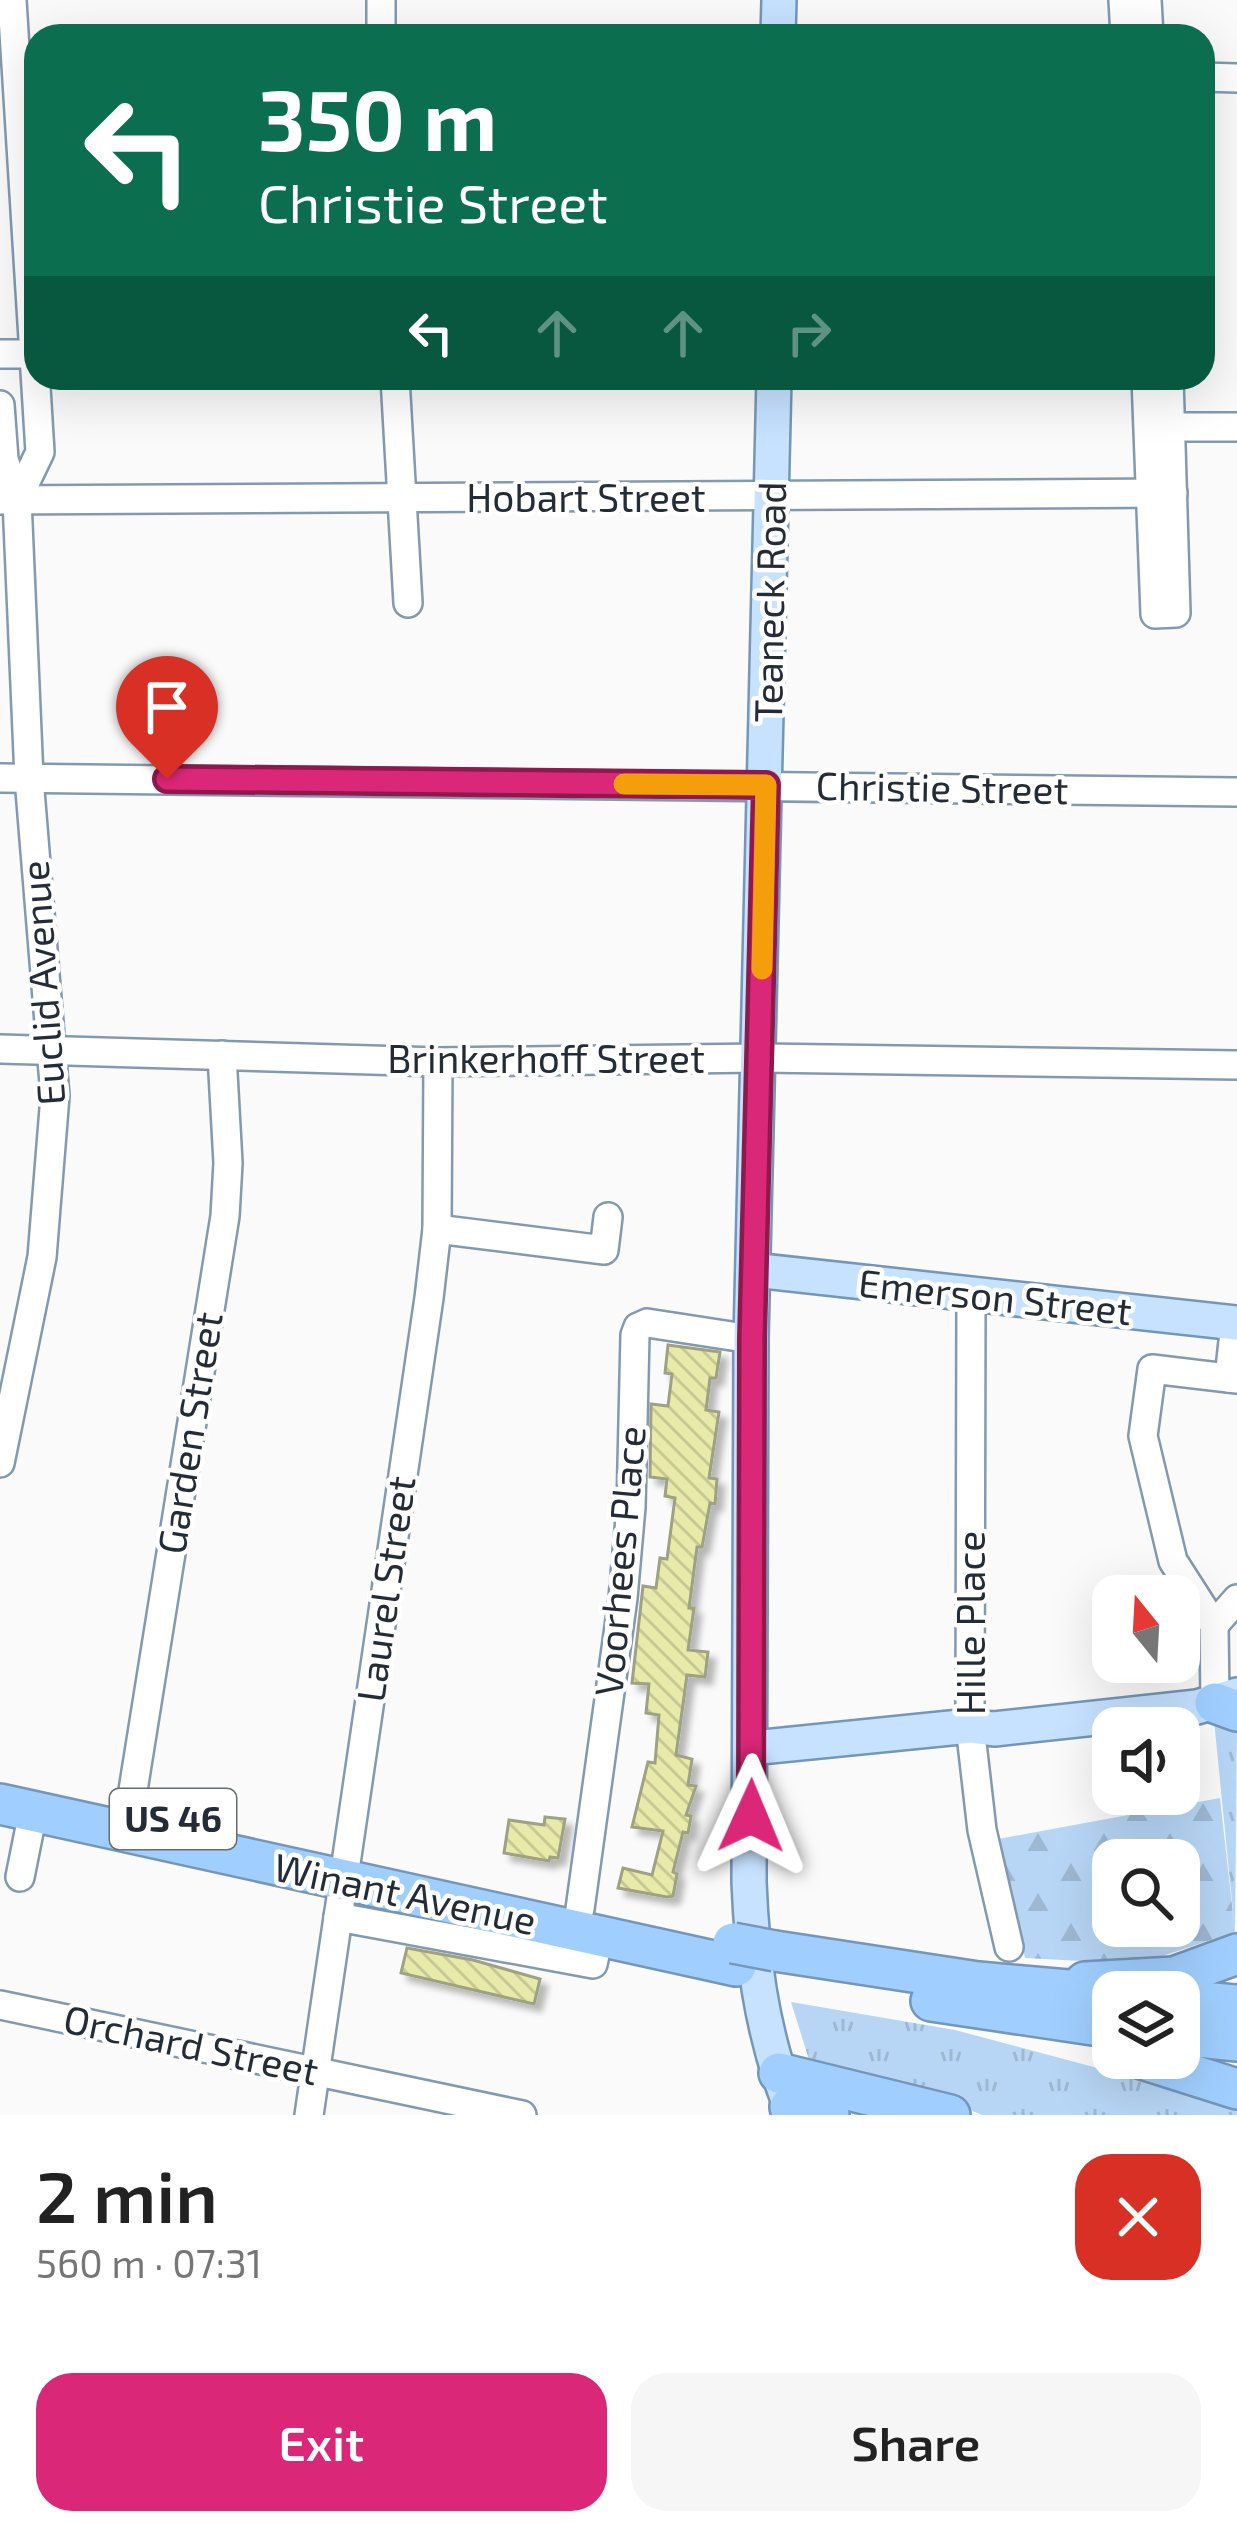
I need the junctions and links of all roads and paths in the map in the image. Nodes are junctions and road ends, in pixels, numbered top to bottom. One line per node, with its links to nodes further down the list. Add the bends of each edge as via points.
1 (12, 0): 2 (street, Euclid Avenue)
2 (18, 88): 3 (street, Euclid Avenue)
3 (14, 238): 4 (street, Euclid Avenue)
4 (24, 296)
5 (36, 390): 16 (street, Euclid Avenue, via 40,452)
6 (396, 390): 14 (street)
7 (774, 390): 15 (main road, Teaneck Road)
8 (1149, 390): 11 (street)
9 (1167, 390): 11 (street)
10 (0, 405): 16 (street, Euclid Avenue)
11 (1160, 427): 12 (street); 13 (street)
12 (1237, 427)
13 (1161, 493): 15 (street, Hobart Street); 18 (street)
14 (400, 498): 15 (street, Hobart Street); 16 (street, Hobart Street); 17 (street)
15 (772, 498): 20 (main road, Teaneck Road)
16 (8, 500): 19 (street, Euclid Avenue)
17 (408, 604)
18 (1166, 614)
19 (14, 778): 20 (street, Christie Street); 23 (street, Euclid Avenue)
20 (766, 785): 21 (street, Christie Street); 25 (main road, Teaneck Road)
21 (1237, 792)
22 (0, 1049): 23 (street, Brinkerhoff Street)
23 (52, 1049): 24 (street, Brinkerhoff Street); 34 (street, Euclid Avenue, via 42,1257)
24 (222, 1055): 26 (street, Brinkerhoff Street); 44 (street, Garden Street, via 225,1216)
25 (760, 1058): 26 (street, Brinkerhoff Street); 27 (street, Brinkerhoff Street); 30 (main road, Teaneck Road)
26 (438, 1062): 29 (street, Laurel Street)
27 (1237, 1065)
28 (608, 1217): 29 (street, via 604,1250)
29 (437, 1229): 46 (street, Laurel Street)
30 (753, 1270): 31 (main road, Emerson Street); 33 (main road, Teaneck Road)
31 (971, 1295): 32 (main road, Emerson Street); 40 (street, Hille Place)
32 (1236, 1323): 35 (street)
33 (752, 1339): 41 (main road, Teaneck Road); 47 (street, Voorhees Place, via 647,1323 635,1335 631,1507)
34 (11, 1355): 36 (street, Euclid Avenue)
35 (1233, 1378): 38 (street, via 1152,1370 1143,1436 1173,1561)
36 (0, 1462)
37 (1237, 1599): 38 (street)
38 (1214, 1625): 39 (street)
39 (1230, 1703): 40 (main road)
40 (970, 1726): 41 (main road); 48 (street, Hille Place, via 982,1830)
41 (752, 1748): 64 (main road, Teaneck Road, via 752,1960)
42 (0, 1781): 44 (highway, Winant Avenue / US 46)
43 (17, 1808): 45 (street); 46 (highway, Winant Avenue / US 46)
44 (130, 1809): 46 (highway, Winant Avenue / US 46)
45 (20, 1877)
46 (343, 1885): 47 (highway, Winant Avenue / US 46); 47 (highway, Winant Avenue / US 46, via 471,1924); 61 (street, Laurel Street)
47 (589, 1923): 50 (highway, US 46)
48 (1009, 1947)
49 (1237, 1954): 51 (highway, via 1174,1977)
50 (777, 1962): 51 (highway, US 46); 56 (highway, US 46)
51 (1035, 1988): 52 (highway, US 46)
52 (1092, 1992)
53 (1200, 2002): 55 (highway)
54 (0, 2005): 61 (street, Orchard Street)
55 (1237, 2005)
56 (1006, 2014): 57 (highway, US 46); 60 (highway)
57 (1092, 2025)
58 (1200, 2037): 59 (highway)
59 (1237, 2041)
60 (1092, 2042)
61 (316, 2071): 65 (street, Laurel Street); 66 (street, Orchard Street)
62 (1200, 2078): 63 (highway)
63 (1232, 2088)
64 (798, 2102): 67 (highway)
65 (309, 2115)
66 (522, 2115)
67 (950, 2115)

